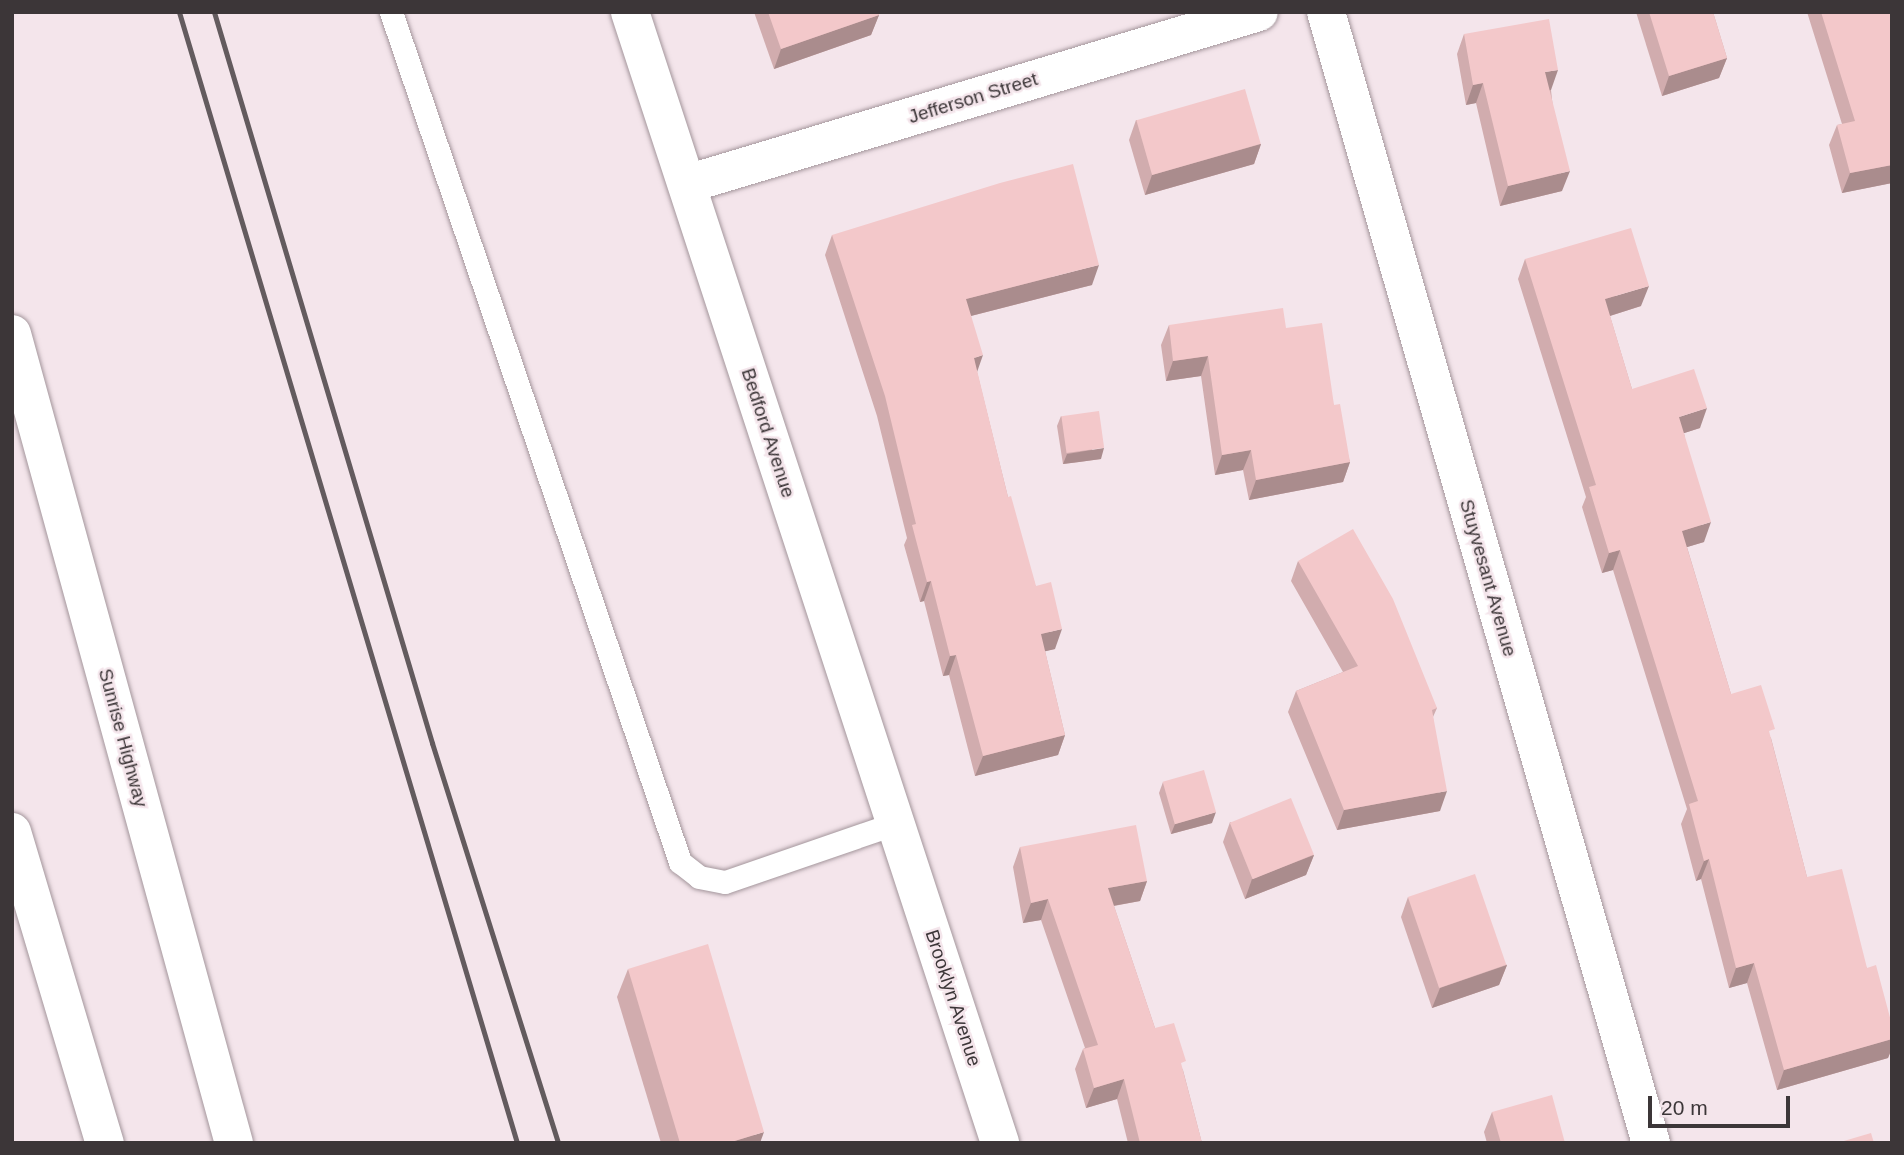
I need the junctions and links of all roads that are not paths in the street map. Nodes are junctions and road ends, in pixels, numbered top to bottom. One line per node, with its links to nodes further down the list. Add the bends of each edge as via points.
1 (391, 12): 8 (lane, via 680,862 699,877 725,882)
2 (630, 12): 5 (main road, Bedford Avenue)
3 (1259, 12): 5 (main road, Jefferson Street)
4 (1326, 12): 12 (main road, Stuyvesant Avenue)
5 (687, 184): 8 (main road, Bedford Avenue)
6 (12, 334): 10 (main road, Sunrise Highway)
7 (12, 832): 9 (main road)
8 (900, 839): 11 (main road, Brooklyn Avenue)
9 (105, 1143)
10 (234, 1143)
11 (1000, 1143)
12 (1651, 1143)

